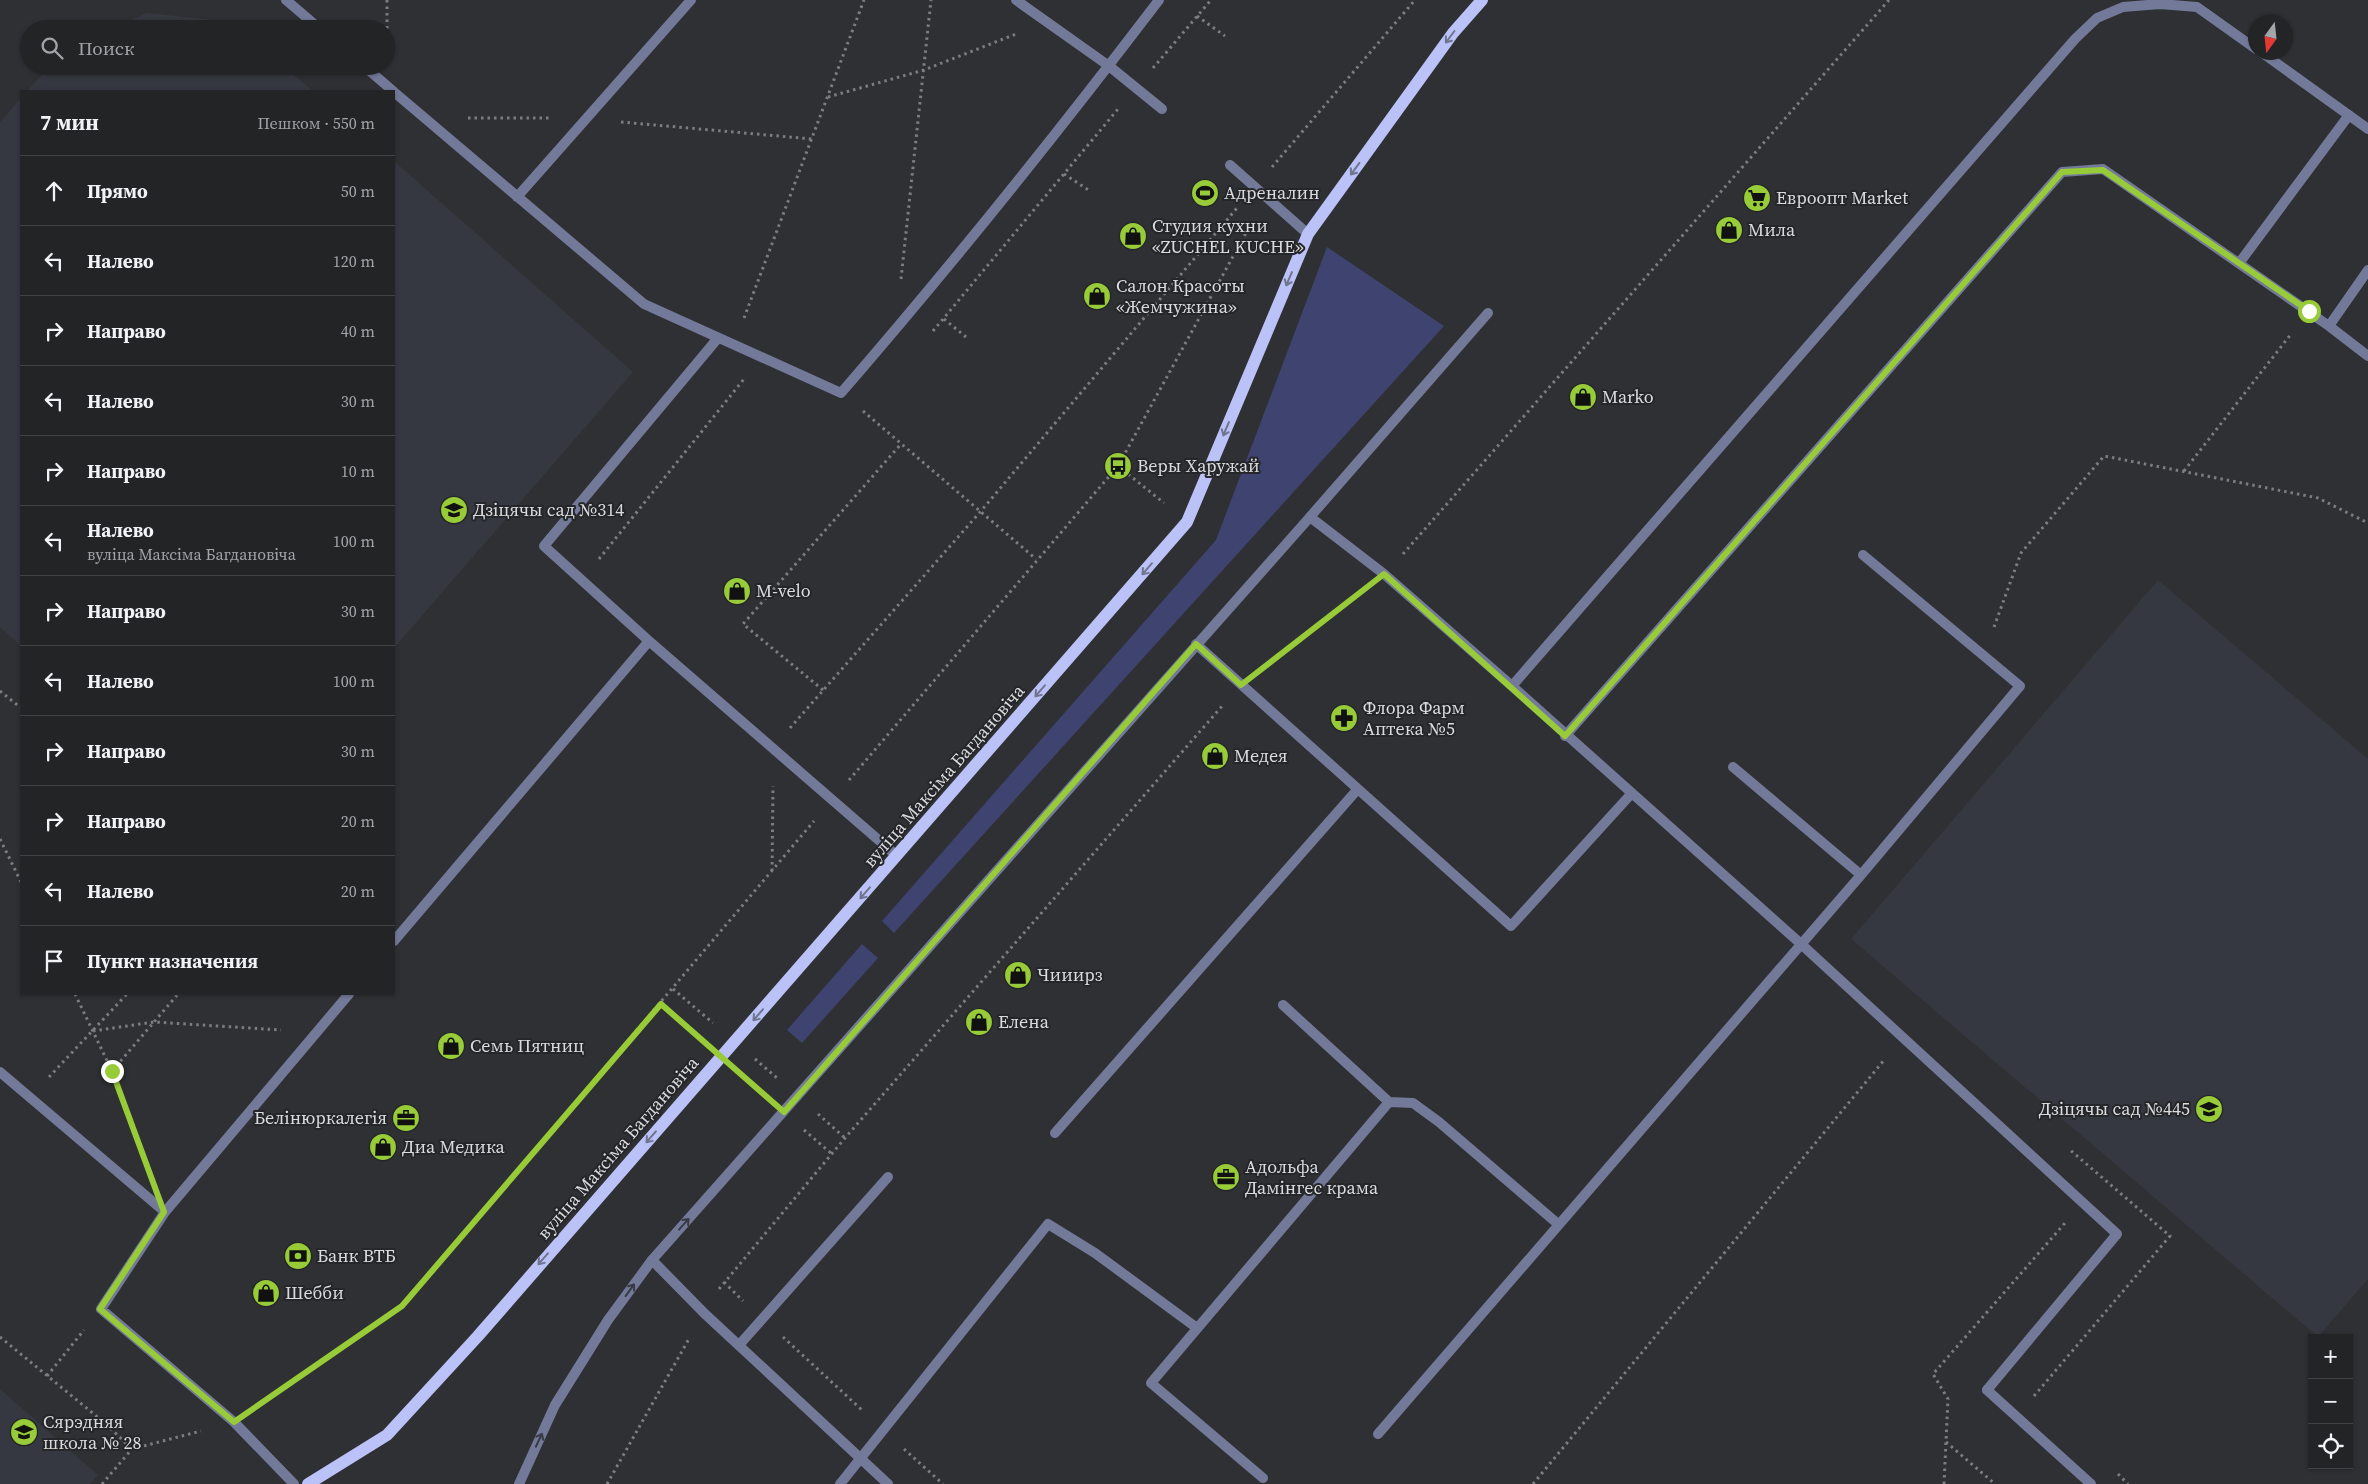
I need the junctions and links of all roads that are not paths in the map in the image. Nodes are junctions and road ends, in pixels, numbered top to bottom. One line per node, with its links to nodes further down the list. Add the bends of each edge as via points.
1 (287, 0): 6 (street)
2 (691, 0): 17 (street)
3 (1016, 0): 9 (street)
4 (1159, 0): 9 (street)
5 (1482, 0): 18 (main road, вуліца Максіма Багдановіча, one-way to 18, via 1453,33)
6 (310, 20)
7 (2248, 43): 29 (street, via 2197,7 2160,4 2123,7 2097,18 2075,39)
8 (2272, 60): 14 (street)
9 (1109, 66): 13 (street); 23 (street, via 902,323 841,393)
10 (374, 75): 11 (street)
11 (391, 90)
12 (395, 93): 17 (street)
13 (1162, 108)
14 (2349, 115): 15 (street); 19 (street)
15 (2368, 129)
16 (1230, 165): 18 (street)
17 (517, 197): 23 (street, via 644,304)
18 (1308, 234): 34 (main road, вуліца Максіма Багдановіча, one-way to 34, via 1187,522)
19 (2240, 262): 22 (street); 30 (street, via 2103,170 2062,172)
20 (2368, 270): 22 (street)
21 (1488, 313): 25 (street)
22 (2329, 326): 24 (street)
23 (718, 338): 27 (street, via 544,546)
24 (2368, 356)
25 (1310, 517): 28 (street); 29 (street, via 1384,574)
26 (1863, 555): 35 (street, via 2020,686)
27 (649, 641): 34 (street); 36 (street)
28 (1196, 644): 32 (street); 46 (street, one-way to 28)
29 (1512, 686): 30 (street)
30 (1565, 736): 33 (street)
31 (1733, 767): 35 (street)
32 (1357, 790): 33 (street, via 1511,926); 42 (street)
33 (1632, 793): 37 (street)
34 (897, 856): 53 (main road, вуліца Максіма Багдановіча, one-way to 53, via 478,1336 387,1435)
35 (1861, 875): 37 (street)
36 (395, 940)
37 (1801, 944): 45 (street); 57 (street, via 2117,1234 1987,1390)
38 (348, 995): 44 (street)
39 (1283, 1005): 41 (street)
40 (0, 1072): 44 (street)
41 (1389, 1102): 45 (street, via 1413,1103 1433,1117); 47 (street)
42 (1055, 1133)
43 (888, 1178): 48 (street)
44 (164, 1212): 52 (street, via 100,1309 234,1422)
45 (1558, 1224): 49 (street)
46 (652, 1260): 48 (street); 54 (street, one-way to 46, via 556,1405 608,1320)
47 (1197, 1328): 50 (street, via 1095,1253 1048,1224); 51 (street, via 1151,1383)
48 (740, 1344): 50 (street)
49 (1378, 1434)
50 (861, 1459): 55 (street); 56 (street)
51 (1263, 1478)
52 (294, 1484)
53 (308, 1484)
54 (519, 1484)
55 (840, 1484)
56 (888, 1484)
57 (2091, 1484)

